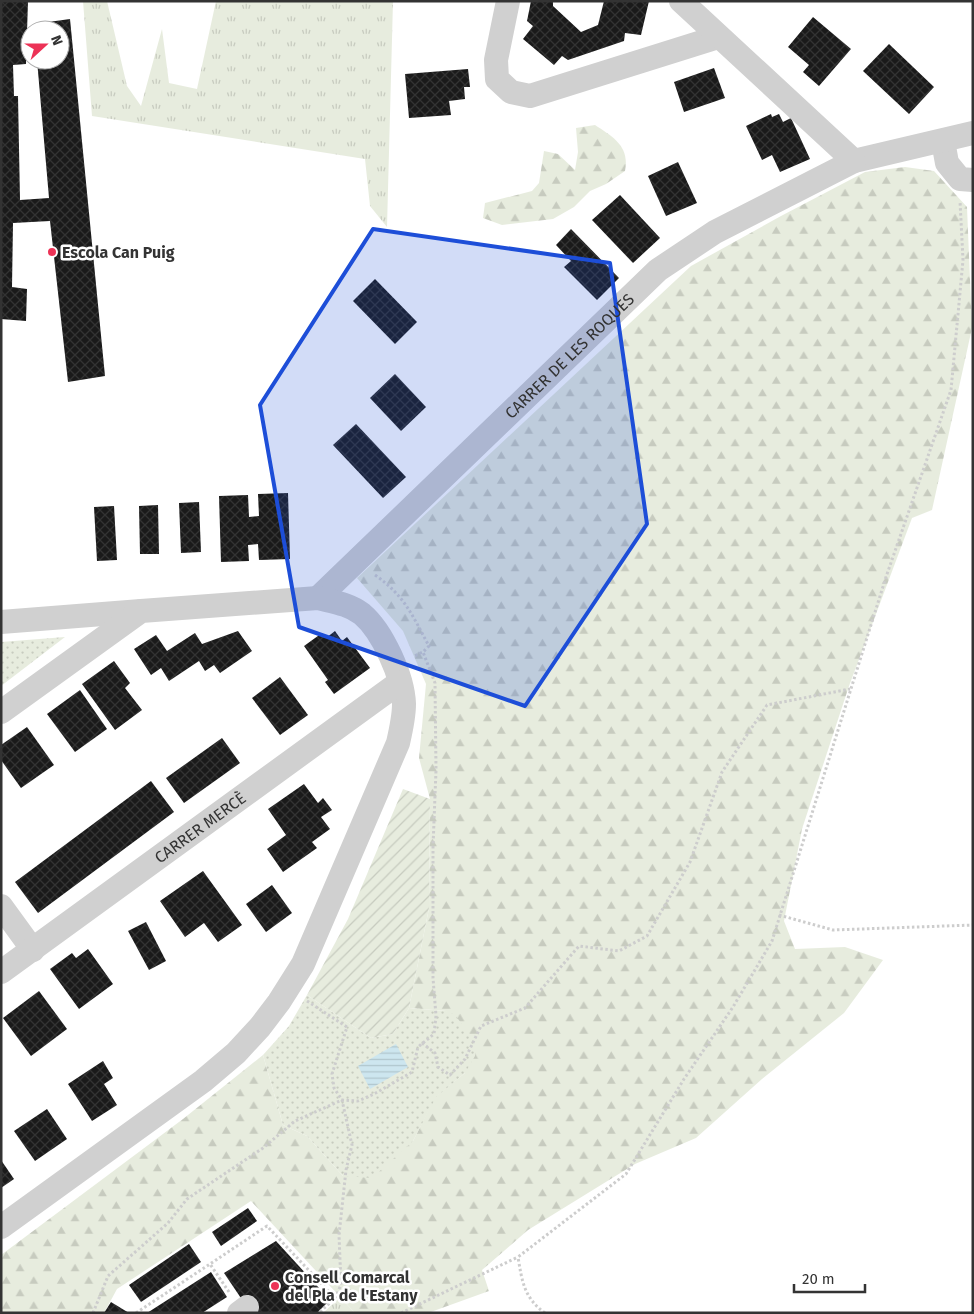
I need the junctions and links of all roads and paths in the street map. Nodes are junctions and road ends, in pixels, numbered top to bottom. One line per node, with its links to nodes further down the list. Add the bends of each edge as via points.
1 (508, 1): 3 (street, via 496,60 497,78 511,92 530,96)
2 (680, 1): 3 (street)
3 (718, 37): 6 (street)
4 (973, 133): 5 (street, CARRER DE LES ROQUES)
5 (943, 141): 6 (street, CARRER DE LES ROQUES); 7 (street, via 947,163)
6 (854, 160): 8 (street, CARRER DE LES ROQUES, via 715,232 658,270)
7 (966, 180): 14 (path, via 963,260 951,390)
8 (356, 562): 9 (street, CARRER DE LES ROQUES); 12 (path, via 388,585 408,605 429,646)
9 (318, 598): 10 (street); 13 (street, via 346,604 362,614 374,626)
10 (141, 611): 11 (street); 15 (street)
11 (1, 622)
12 (423, 652): 13 (path); 22 (path, via 435,683 433,978 436,1016 434,1034)
13 (397, 673): 19 (street, CARRER MERCÈ); 21 (street, via 404,704 398,743 304,964)
14 (850, 689): 17 (path); 22 (path, via 767,705 722,772 690,862 647,936 619,951 580,946 525,1008 481,1026 465,1059 450,1075 438,1066 435,1053)
15 (1, 712)
16 (1, 906): 19 (street)
17 (780, 916): 18 (path, via 833,930); 25 (path, via 772,941 738,998 626,1174)
18 (973, 925)
19 (32, 950): 20 (street, CARRER MERCÈ)
20 (1, 972)
21 (288, 989): 23 (path, via 347,1027 332,1074 334,1088); 24 (street, via 236,1053)
22 (422, 1043): 23 (path, via 412,1072 358,1101)
23 (342, 1100): 27 (path, via 352,1145 339,1235 341,1285); 29 (path, via 295,1121 263,1148 187,1199 168,1223 108,1276)
24 (1, 1227)
25 (518, 1257): 32 (path); 33 (path, via 523,1285 534,1305)
26 (210, 1264): 27 (path, via 267,1226); 28 (path); 30 (path)
27 (335, 1298): 31 (path)
28 (242, 1310)
29 (93, 1313)
30 (136, 1313)
31 (320, 1313)
32 (401, 1313)
33 (545, 1313)

